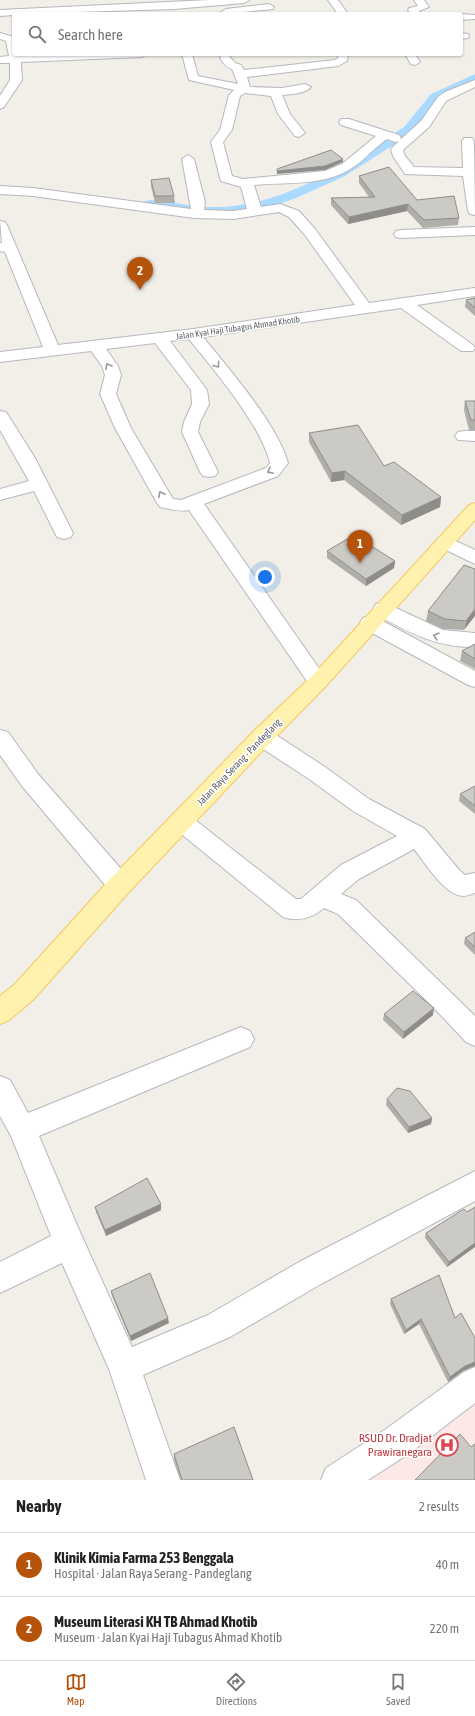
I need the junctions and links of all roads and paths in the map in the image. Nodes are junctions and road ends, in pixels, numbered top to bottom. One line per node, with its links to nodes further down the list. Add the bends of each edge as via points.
1 (244, 0): 4 (street)
2 (333, 0): 9 (street)
3 (419, 0): 10 (street, via 424,7 413,10)
4 (174, 3): 6 (street); 7 (street)
5 (268, 7): 8 (street)
6 (85, 12)
7 (181, 12)
8 (222, 12)
9 (342, 12)
10 (414, 12)
11 (0, 13): 12 (street)
12 (12, 13)
13 (0, 36): 14 (street, via 11,39)
14 (12, 44)
15 (14, 56): 20 (street)
16 (74, 56): 20 (street)
17 (188, 56): 25 (street, via 193,78 220,82)
18 (343, 56): 22 (street, via 338,63)
19 (224, 58): 22 (street, via 237,67)
20 (15, 59): 21 (street); 27 (street, via 16,80)
21 (0, 60)
22 (240, 74): 25 (street, via 244,84)
23 (475, 83): 31 (street, via 442,99 424,124)
24 (305, 86): 26 (street)
25 (242, 90): 26 (street); 36 (street, via 235,95 226,130 217,142 226,178 231,182)
26 (276, 92): 29 (street, via 278,104 284,115)
27 (0, 105)
28 (345, 122): 30 (street)
29 (299, 133)
30 (389, 136): 31 (street); 36 (street, via 370,146 360,157 342,169 326,175)
31 (405, 141): 35 (street, via 398,149 398,156 410,171)
32 (468, 141): 33 (street)
33 (472, 158): 35 (street)
34 (188, 159): 39 (street)
35 (469, 172): 40 (street)
36 (243, 183): 38 (street)
37 (0, 190): 39 (street)
38 (253, 207): 39 (street, via 233,215); 47 (street, via 280,208 294,214)
39 (197, 209)
40 (475, 210)
41 (0, 225): 44 (street)
42 (475, 231): 43 (street)
43 (401, 234)
44 (6, 248): 52 (street)
45 (475, 292): 46 (street, Jalan Kyai Haji Tubagus Ahmad Khotib)
46 (404, 303): 47 (street, Jalan Kyai Haji Tubagus Ahmad Khotib); 51 (street)
47 (366, 309): 48 (street, Jalan Kyai Haji Tubagus Ahmad Khotib)
48 (193, 334): 49 (street, Jalan Kyai Haji Tubagus Ahmad Khotib); 58 (street, one-way to 58, via 249,407 278,454 280,463 272,472)
49 (160, 339): 50 (street, Jalan Kyai Haji Tubagus Ahmad Khotib); 55 (street, via 199,390 202,400 190,426 190,432)
50 (96, 347): 52 (street, Jalan Kyai Haji Tubagus Ahmad Khotib); 58 (street, one-way to 50, via 182,506 166,504 109,398 107,390 113,380 112,373)
51 (467, 348)
52 (52, 351): 53 (street, Jalan Kyai Haji Tubagus Ahmad Khotib)
53 (0, 357)
54 (0, 417): 56 (street)
55 (209, 472)
56 (39, 484): 57 (street); 60 (street)
57 (0, 495)
58 (193, 502): 66 (street)
59 (475, 509): 61 (main road, Jalan Raya Serang - Pandeglang)
60 (64, 534)
61 (445, 542): 62 (street); 63 (main road, Jalan Raya Serang - Pandeglang)
62 (475, 558)
63 (377, 616): 64 (street, one-way to 63, via 455,640 430,634); 65 (street); 66 (main road, Jalan Raya Serang - Pandeglang)
64 (475, 640)
65 (475, 680)
66 (318, 682): 67 (main road, Jalan Raya Serang - Pandeglang)
67 (262, 737): 69 (main road, Jalan Raya Serang - Pandeglang); 70 (street, via 362,805)
68 (0, 738): 72 (street, via 30,780)
69 (182, 822): 72 (main road, Jalan Raya Serang - Pandeglang); 73 (street, via 292,910 307,908)
70 (417, 836): 71 (street, via 451,878 462,886); 73 (street, via 350,872)
71 (475, 884)
72 (120, 885): 74 (main road, Jalan Raya Serang - Pandeglang, via 24,992)
73 (321, 897): 75 (street, via 347,907)
74 (0, 1012)
75 (475, 1034)
76 (241, 1039): 78 (street)
77 (0, 1089): 78 (street)
78 (22, 1129): 80 (street)
79 (475, 1185): 82 (street, via 310,1273 219,1326)
80 (69, 1243): 81 (street); 82 (street)
81 (0, 1278)
82 (124, 1367): 84 (street)
83 (475, 1383): 85 (street, via 398,1441)
84 (163, 1480)
85 (338, 1480)

